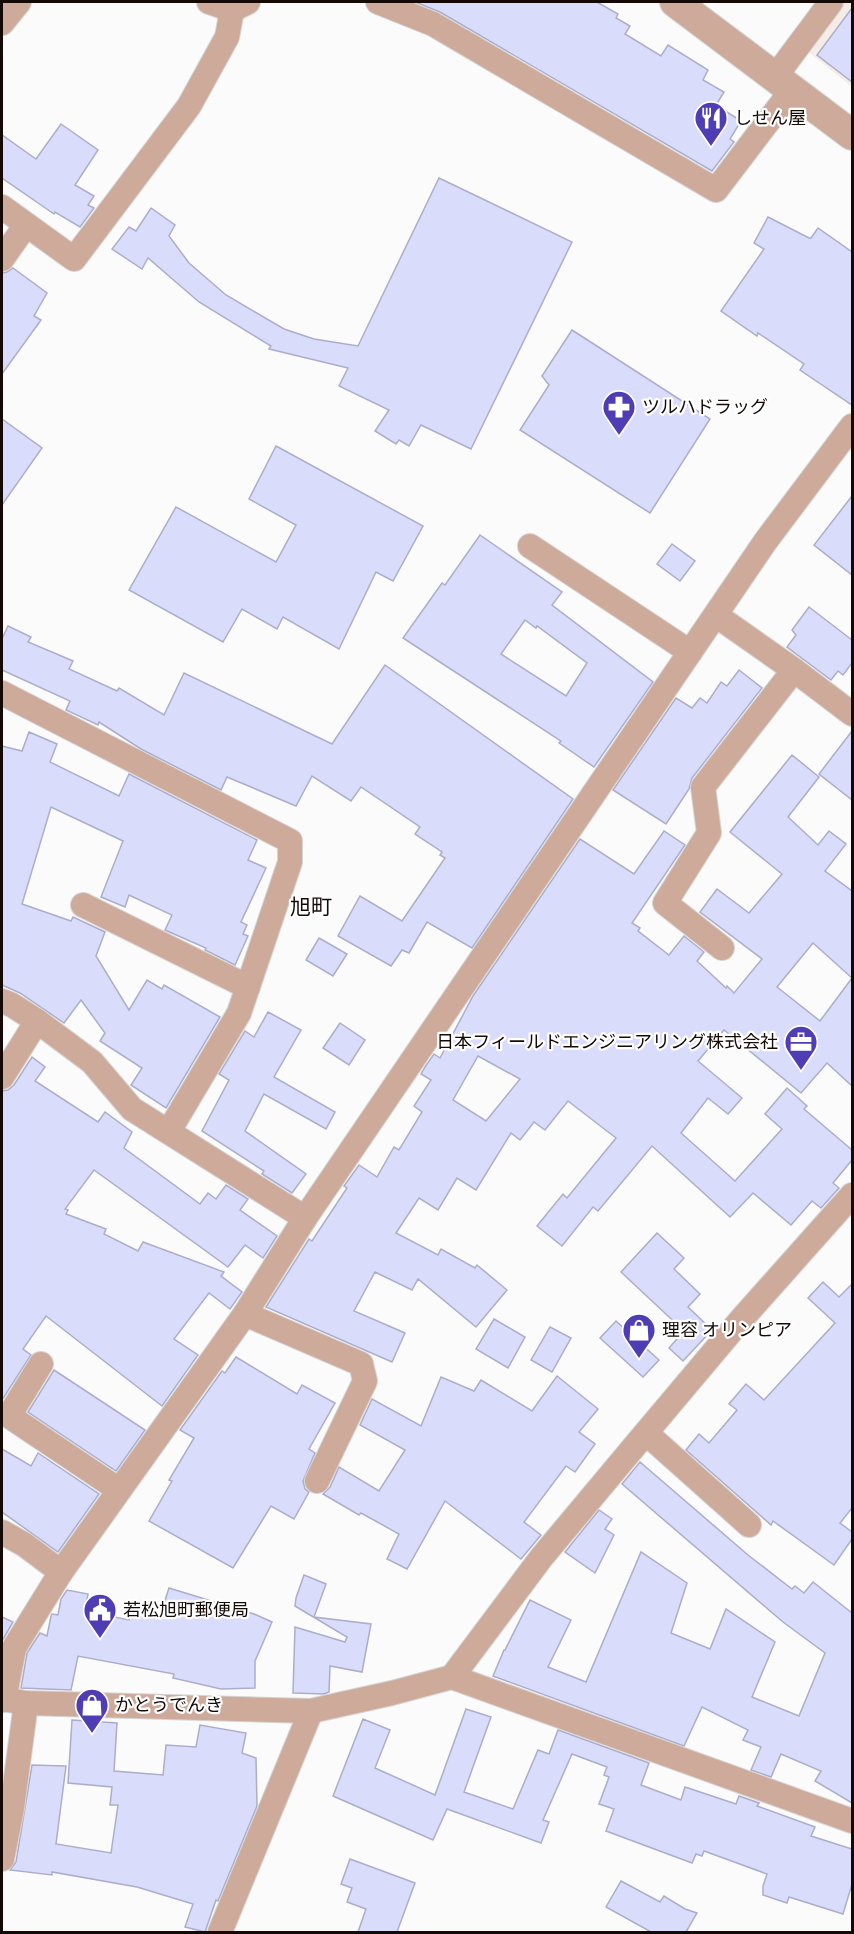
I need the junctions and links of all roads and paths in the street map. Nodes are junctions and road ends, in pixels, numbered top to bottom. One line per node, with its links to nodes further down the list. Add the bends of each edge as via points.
1 (19, 2): 7 (street)
2 (208, 2): 6 (street)
3 (378, 2): 8 (street, via 433,24 716,190)
4 (675, 2): 8 (street)
5 (831, 2): 8 (street)
6 (240, 6): 11 (street, via 189,106 75,259)
7 (2, 23)
8 (783, 84): 9 (street)
9 (852, 135)
10 (2, 207): 11 (street)
11 (26, 225): 12 (street)
12 (2, 259)
13 (852, 426): 15 (street, via 765,542)
14 (530, 546): 16 (street)
15 (717, 616): 16 (street); 17 (street)
16 (690, 652): 28 (street)
17 (794, 670): 19 (street); 21 (street, via 703,787 710,833 665,903)
18 (2, 693): 22 (street, via 290,840 290,862)
19 (852, 714)
20 (83, 905): 22 (street)
21 (722, 948)
22 (248, 987): 26 (street, via 240,1012)
23 (2, 1001): 24 (street)
24 (37, 1021): 25 (street); 26 (street, via 92,1062 132,1109)
25 (2, 1077)
26 (169, 1131): 28 (street)
27 (847, 1212): 31 (street, via 739,1322)
28 (305, 1218): 29 (street)
29 (245, 1314): 32 (street, via 361,1364 365,1381); 33 (street)
30 (41, 1364): 33 (street, via 9,1416)
31 (646, 1433): 34 (street); 37 (street, via 541,1558)
32 (317, 1481)
33 (119, 1490): 36 (street)
34 (749, 1525)
35 (2, 1532): 36 (street)
36 (62, 1572): 38 (street, via 14,1648)
37 (452, 1677): 39 (street); 40 (street)
38 (10, 1701): 39 (street); 41 (street, via 12,1808)
39 (311, 1711): 42 (street)
40 (852, 1821)
41 (2, 1859)
42 (220, 1932)

